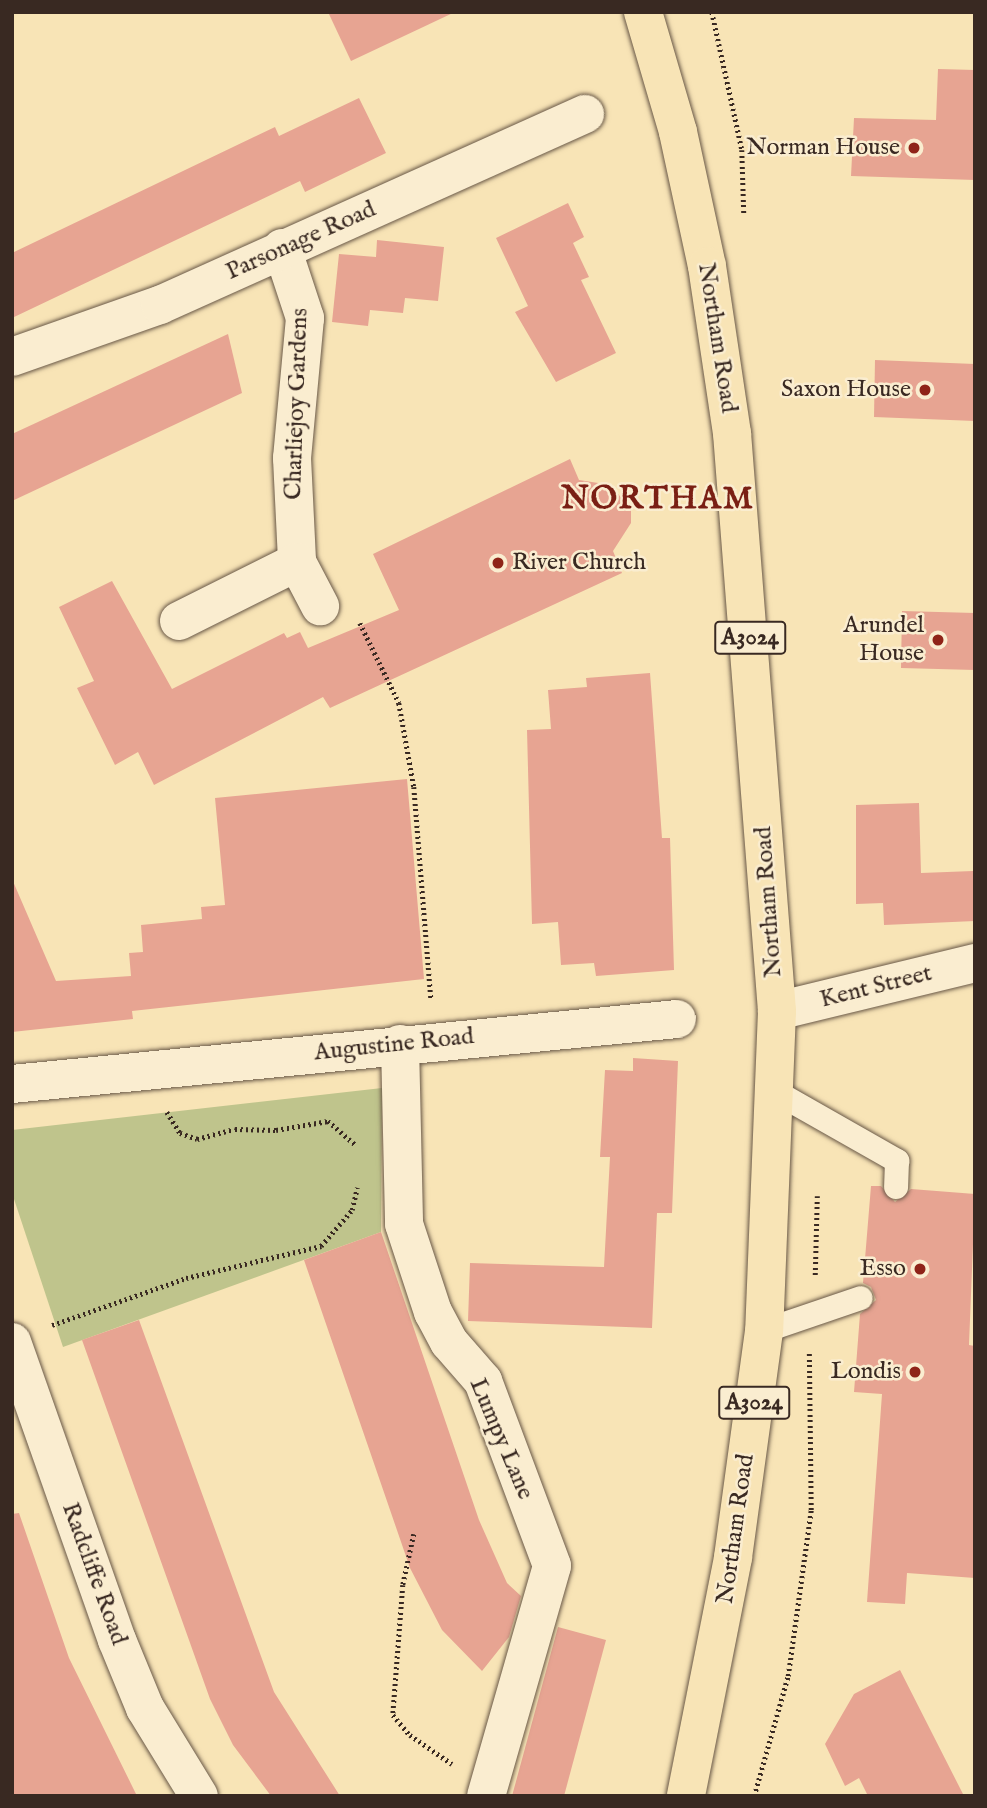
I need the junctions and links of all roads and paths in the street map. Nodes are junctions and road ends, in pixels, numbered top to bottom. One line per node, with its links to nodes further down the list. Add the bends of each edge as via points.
1 (643, 12): 9 (main road, Northam Road / A3024, via 678,132 704,253 732,433)
2 (585, 114): 3 (street, Parsonage Road)
3 (282, 248): 4 (street, Parsonage Road, via 160,305); 5 (street, Charliejoy Gardens, via 305,318 292,458)
4 (12, 357)
5 (297, 562): 6 (street, Charliejoy Gardens); 7 (street)
6 (320, 606): 11 (path, via 355,614 398,703 414,787)
7 (179, 621)
8 (975, 963): 9 (street, Kent Street)
9 (777, 1011): 14 (main road, Northam Road / A3024)
10 (677, 1019): 11 (street, Augustine Road)
11 (417, 1042): 12 (street, Augustine Road); 25 (street, Lumpy Lane, via 404,1224 433,1312 449,1342 483,1381 552,1566)
12 (158, 1069): 13 (street, Augustine Road); 15 (path, via 164,1105 180,1133 197,1139 235,1129 276,1130 328,1121 350,1135)
13 (12, 1084)
14 (774, 1091): 18 (lane, via 897,1161); 21 (main road, Northam Road / A3024)
15 (360, 1160)
16 (360, 1173): 22 (path, via 352,1210 321,1246 186,1278)
17 (817, 1187): 19 (path)
18 (897, 1188)
19 (815, 1268)
20 (861, 1298): 21 (lane)
21 (764, 1331): 27 (main road, Northam Road / A3024, via 731,1569)
22 (25, 1337): 26 (street, Radcliffe Road, via 122,1651 145,1707)
23 (808, 1364): 28 (path, via 811,1510 788,1676)
24 (414, 1534): 25 (path, via 403,1585 393,1714 410,1735)
25 (488, 1790)
26 (199, 1796)
27 (686, 1796)
28 (754, 1796)

